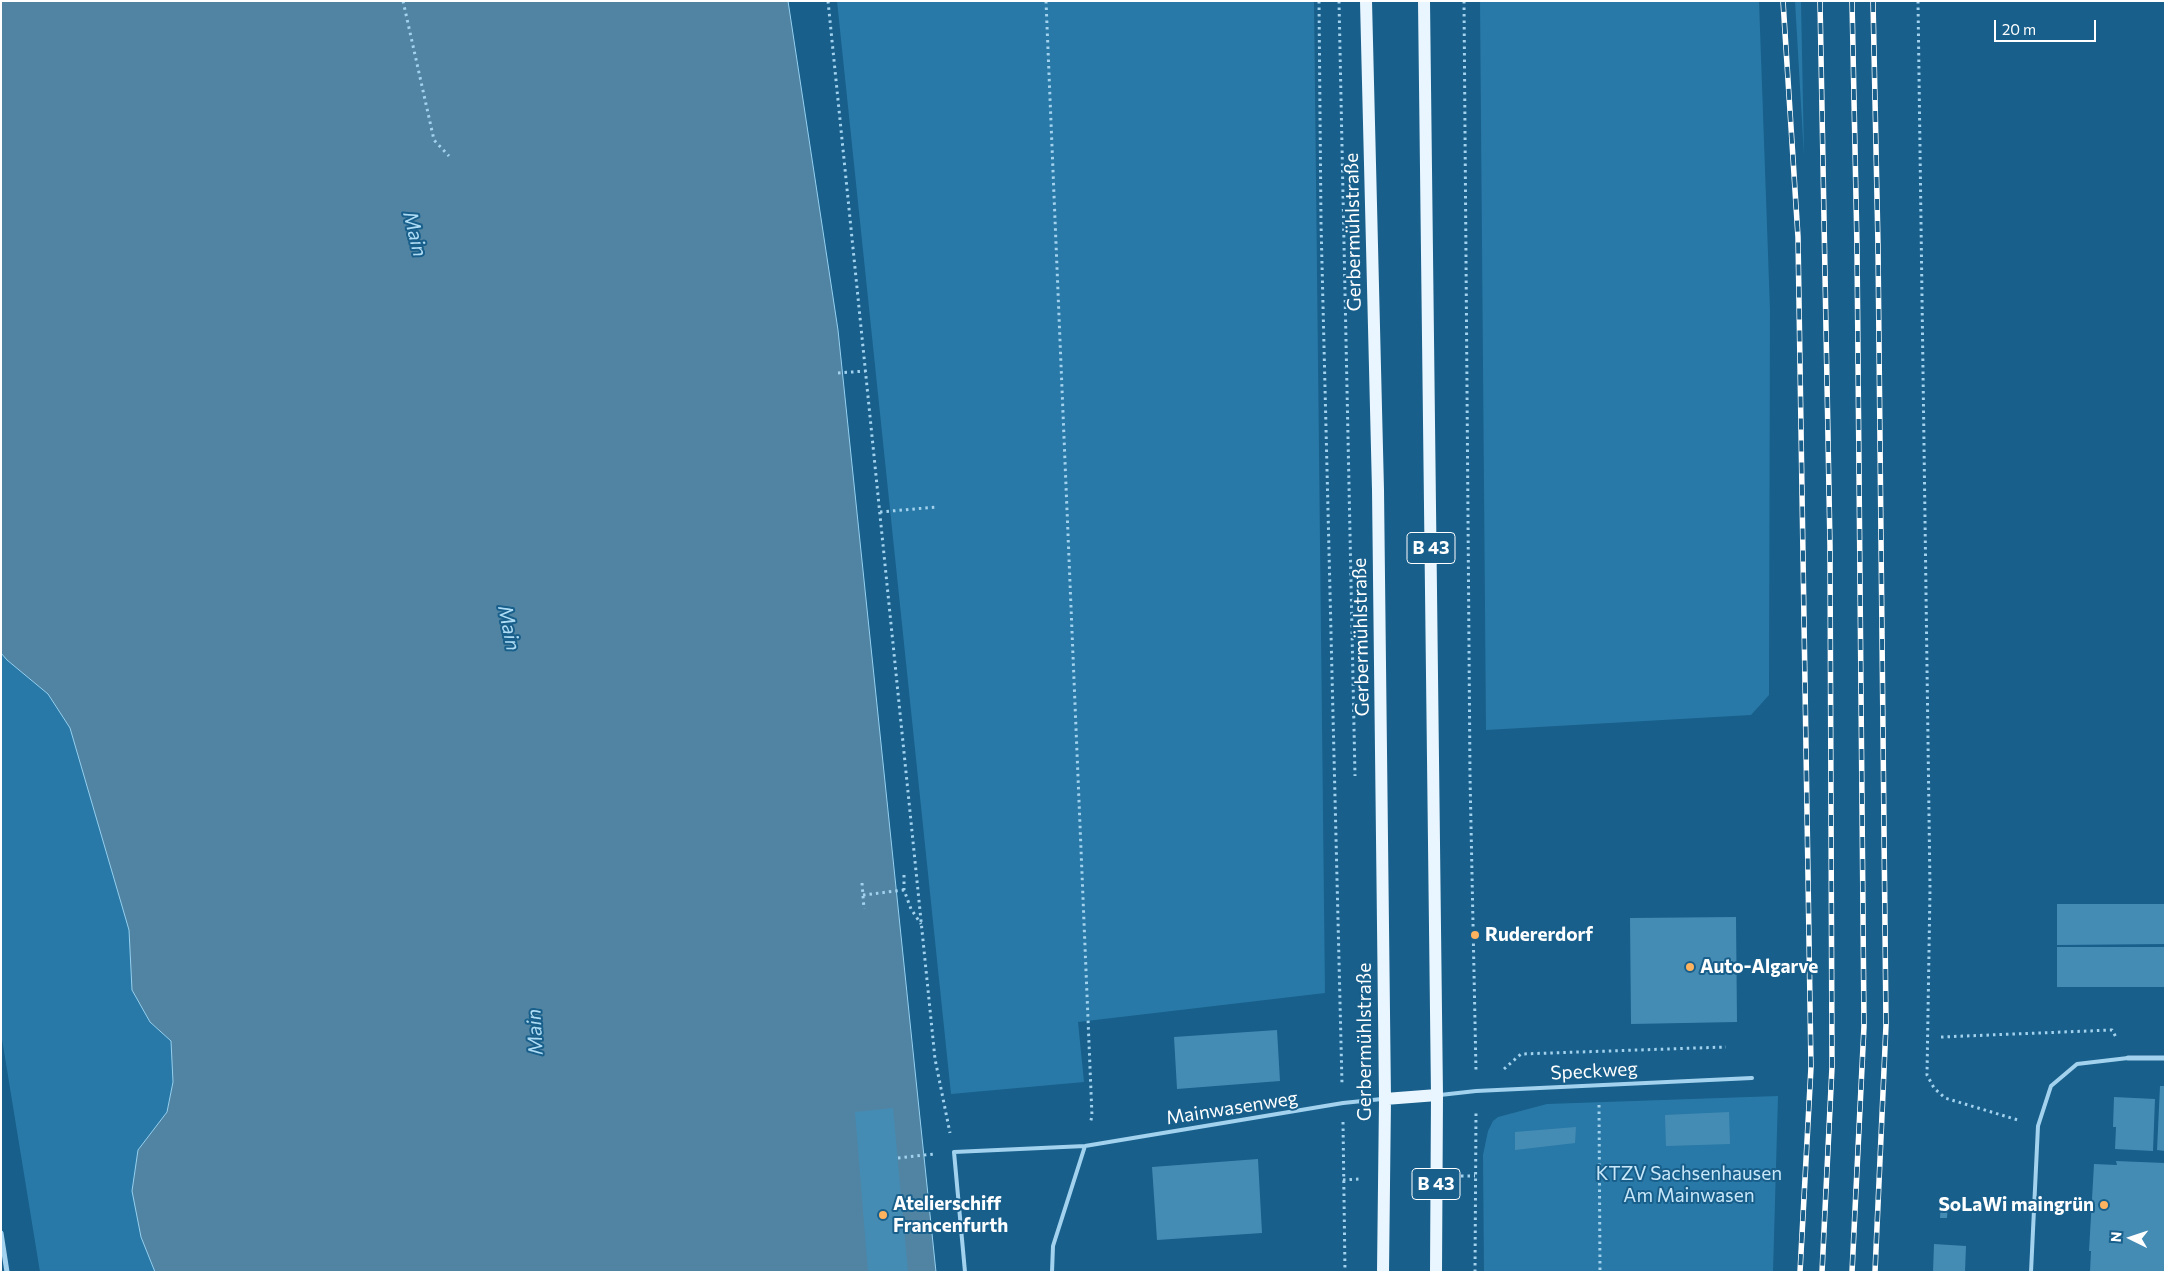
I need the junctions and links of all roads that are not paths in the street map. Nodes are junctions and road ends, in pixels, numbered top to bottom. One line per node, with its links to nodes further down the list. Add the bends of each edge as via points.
1 (1366, 1): 7 (main road, Gerbermühlstraße / B 43, via 1378,490)
2 (1424, 1): 6 (main road, B 43)
3 (2128, 1058): 4 (street); 15 (lane, via 2077,1064 2051,1086 2038,1126)
4 (2165, 1058)
5 (1752, 1078): 6 (lane, Speckweg)
6 (1437, 1095): 7 (main road); 14 (main road, B 43)
7 (1385, 1099): 8 (lane, Mainwasenweg, via 1343,1103); 13 (main road, Gerbermühlstraße / B 43)
8 (1085, 1146): 11 (lane, Mainwasenweg, via 954,1152); 12 (lane, via 1053,1246)
9 (1, 1233): 10 (street)
10 (8, 1272)
11 (965, 1272)
12 (1052, 1272)
13 (1383, 1272)
14 (1436, 1272)
15 (2031, 1272)

